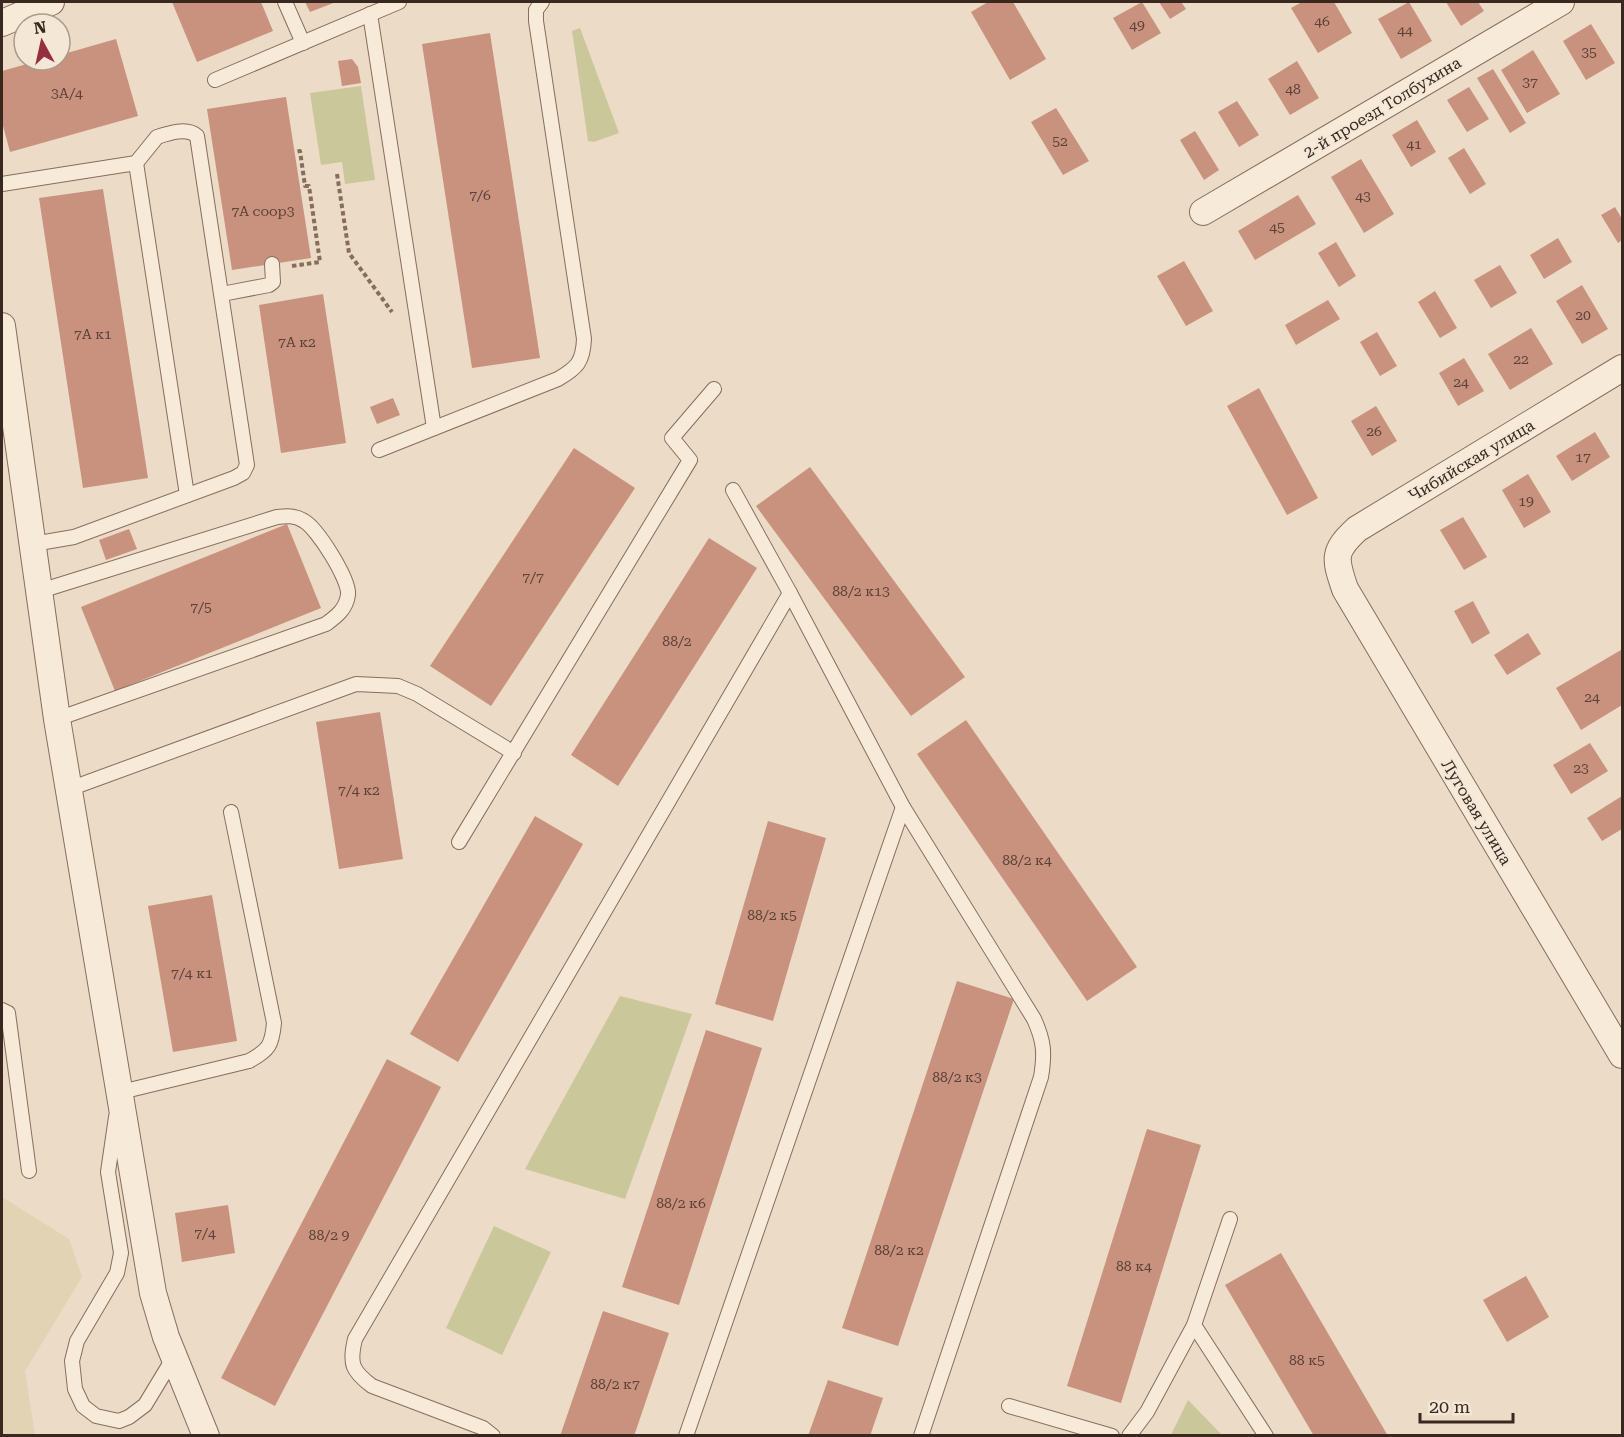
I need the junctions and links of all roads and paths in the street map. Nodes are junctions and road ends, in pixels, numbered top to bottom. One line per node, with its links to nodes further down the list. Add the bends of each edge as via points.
1 (51, 2): 7 (street)
2 (285, 2): 8 (lane)
3 (399, 2): 6 (lane)
4 (542, 2): 21 (lane, via 536,10 536,21 585,339 584,356 574,370 558,379)
5 (1561, 2): 14 (street, 2-й проезд Толбухина)
6 (370, 14): 8 (lane); 18 (lane)
7 (2, 23)
8 (303, 43): 9 (lane)
9 (215, 80)
10 (295, 152): 15 (path, via 300,151 305,186 309,186 320,262)
11 (136, 164): 13 (lane); 16 (lane, via 158,136 184,131 196,136); 24 (lane)
12 (337, 174): 18 (path, via 349,253 403,327)
13 (2, 184)
14 (1203, 212)
15 (272, 267): 16 (lane, via 273,282 269,285)
16 (222, 294): 24 (lane, via 247,465 234,478)
17 (2, 326): 25 (street)
18 (418, 326): 21 (lane)
19 (1623, 368): 26 (street, Чибийская улица, via 1357,529 1341,544)
20 (714, 388): 30 (lane, via 672,438 690,460)
21 (434, 428): 22 (lane)
22 (379, 450)
23 (733, 490): 28 (lane)
24 (187, 495): 25 (lane, via 74,537)
25 (33, 544): 27 (street)
26 (1337, 566): 36 (street, Луговая улица, via 1345,589)
27 (40, 591): 29 (street); 29 (lane, via 277,517 291,516 314,530 343,575 348,594 342,612 327,624)
28 (790, 593): 32 (lane); 46 (lane, via 355,1339 351,1357 357,1375 372,1386 483,1428)
29 (57, 719): 31 (street)
30 (514, 753): 31 (lane, via 417,694 398,686 356,684); 34 (lane)
31 (69, 789): 37 (street)
32 (903, 807): 47 (lane); 48 (lane, via 1034,1019 1042,1038 1044,1058 1041,1077)
33 (231, 812): 37 (lane, via 273,1039 264,1053 249,1060)
34 (459, 842)
35 (2, 1010): 38 (lane, via 8,1013)
36 (1623, 1055)
37 (121, 1092): 41 (street, via 153,1293); 43 (lane, via 108,1172 122,1253 117,1273 77,1341 72,1361 75,1389 83,1406 96,1416)
38 (29, 1171)
39 (1230, 1219): 40 (lane)
40 (1194, 1325): 50 (lane, via 1147,1412); 51 (lane)
41 (174, 1358): 43 (lane, via 145,1405); 45 (street)
42 (1009, 1406): 49 (lane)
43 (119, 1421): 44 (lane)
44 (121, 1436)
45 (206, 1436)
46 (493, 1436)
47 (686, 1436)
48 (921, 1436)
49 (1112, 1436)
50 (1129, 1436)
51 (1266, 1436)

